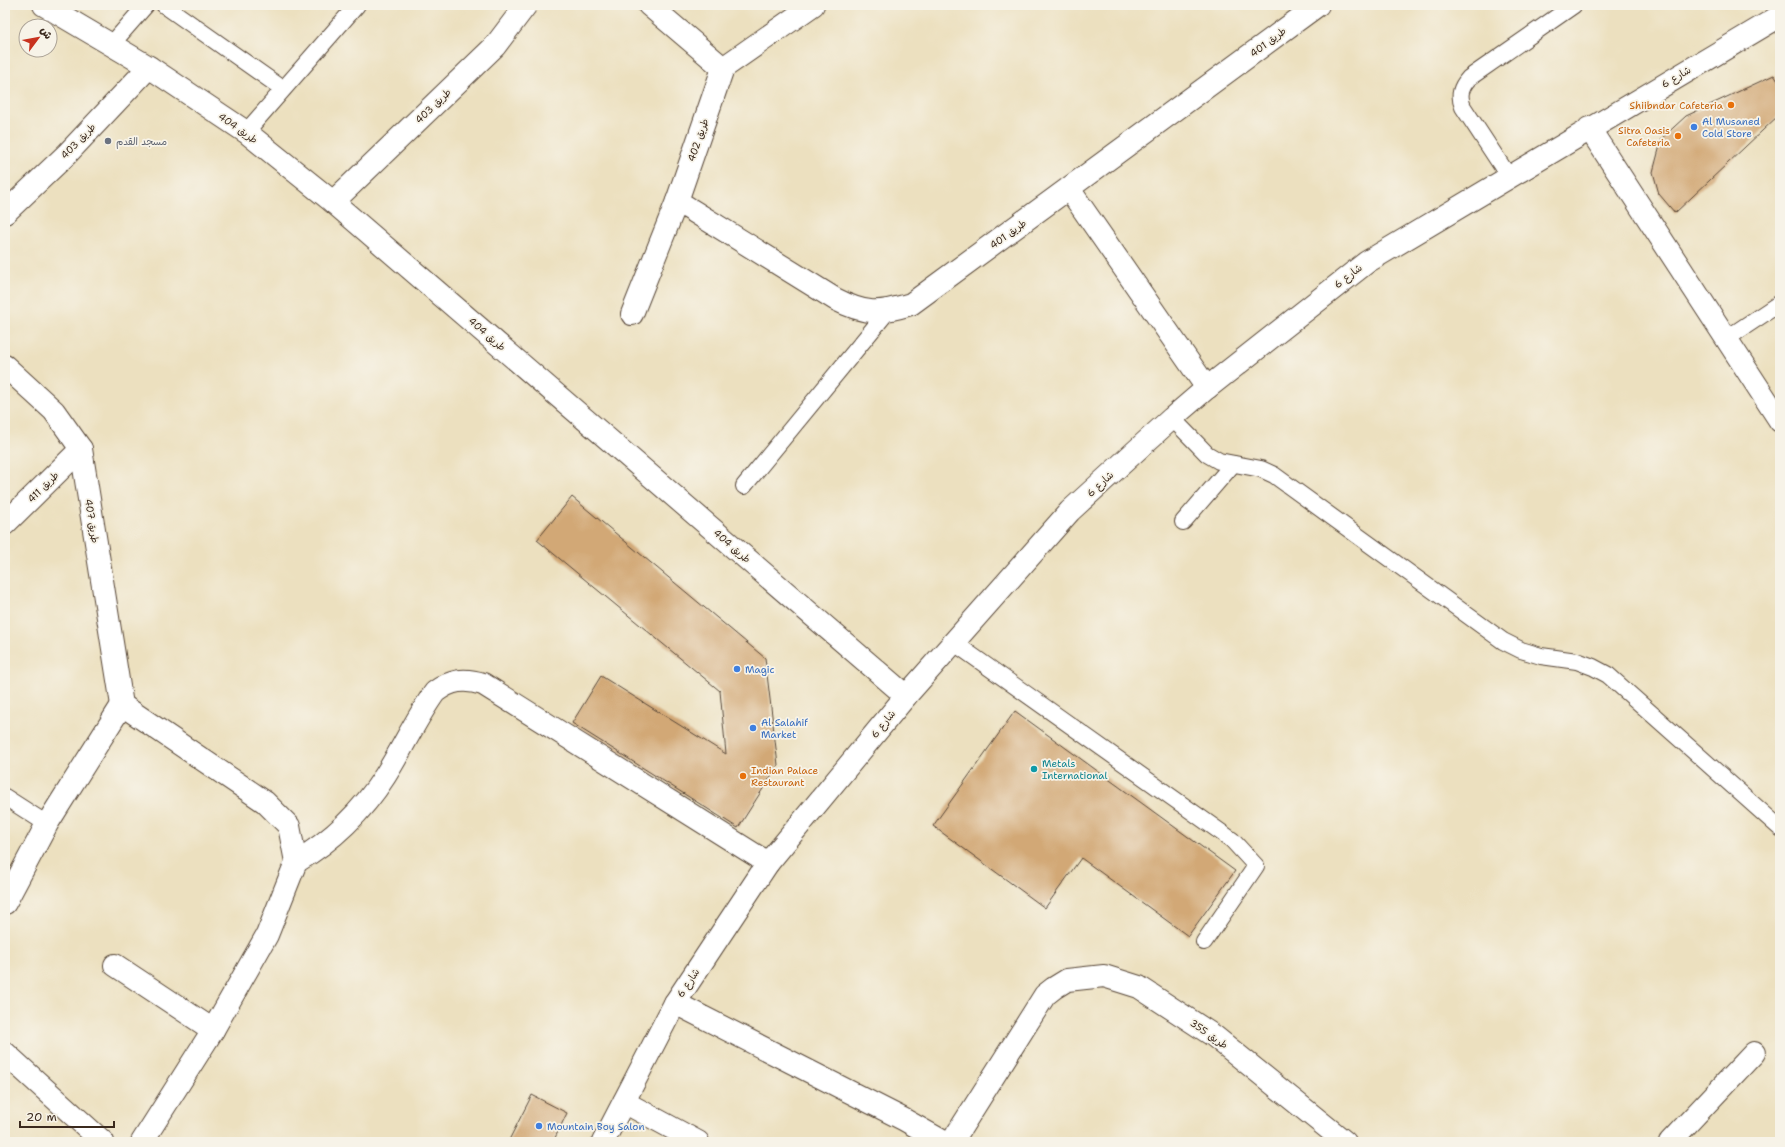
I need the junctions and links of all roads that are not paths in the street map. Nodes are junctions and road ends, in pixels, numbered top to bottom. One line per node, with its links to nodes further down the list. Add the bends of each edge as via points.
1 (44, 5): 11 (street, طريق 404)
2 (146, 5): 11 (lane)
3 (164, 5): 14 (lane)
4 (357, 5): 14 (lane)
5 (526, 5): 20 (street, طريق 403, via 495,46)
6 (650, 5): 13 (street)
7 (813, 5): 13 (street)
8 (1318, 5): 18 (street, طريق 401)
9 (1574, 5): 17 (lane, via 1469,78 1461,91 1463,107)
10 (1780, 16): 15 (street, شارع 6)
11 (111, 45): 12 (street, طريق 404)
12 (148, 67): 16 (street, طريق 404); 21 (street, طريق 403, via 67,154)
13 (723, 68): 19 (street, طريق 402)
14 (282, 89): 16 (lane)
15 (1589, 128): 17 (street, شارع 6); 25 (street)
16 (246, 132): 20 (street, طريق 404)
17 (1509, 177): 27 (street, شارع 6, via 1367,262)
18 (1069, 189): 23 (street, طريق 401, via 911,304); 27 (street)
19 (676, 201): 23 (street, طريق 401, via 835,299 869,312); 24 (street, طريق 402)
20 (333, 202): 36 (street, طريق 404)
21 (5, 213)
22 (1780, 303): 25 (lane)
23 (887, 312): 32 (lane)
24 (632, 314)
25 (1726, 339): 29 (street)
26 (5, 366): 30 (street, طريق 407, via 54,412)
27 (1207, 388): 28 (street, شارع 6)
28 (1172, 418): 31 (lane, via 1207,454 1219,461); 35 (street, شارع 6, via 1070,511)
29 (1780, 421)
30 (81, 450): 34 (street, طريق 411); 37 (street, طريق 407)
31 (1233, 464): 33 (lane); 40 (lane, via 1254,467 1274,475 1503,641 1541,656 1577,661 1608,675)
32 (744, 486)
33 (1183, 522)
34 (5, 524)
35 (953, 642): 36 (street, شارع 6); 44 (lane, via 1232,840 1256,866)
36 (906, 696): 42 (street, شارع 6)
37 (122, 704): 39 (street); 41 (street, via 265,802 288,826)
38 (5, 798): 39 (lane)
39 (47, 824): 43 (street)
40 (1780, 828)
41 (296, 862): 42 (street, via 317,849 356,816 372,796 436,692 446,684 458,680 471,680 483,684); 47 (street, via 267,935)
42 (768, 863): 46 (street, شارع 6)
43 (5, 903)
44 (1204, 942)
45 (115, 966): 47 (street)
46 (675, 1003): 50 (street, شارع 6); 55 (street)
47 (213, 1030): 52 (street)
48 (5, 1053): 51 (street)
49 (1754, 1053): 58 (street)
50 (624, 1102): 53 (street, شارع 6); 54 (street)
51 (103, 1142)
52 (142, 1142)
53 (603, 1142)
54 (698, 1142)
55 (944, 1142)
56 (952, 1142): 57 (street, طريق 355, via 1045,995 1067,980 1104,976 1139,987 1214,1036)
57 (1345, 1142)
58 (1670, 1142)

